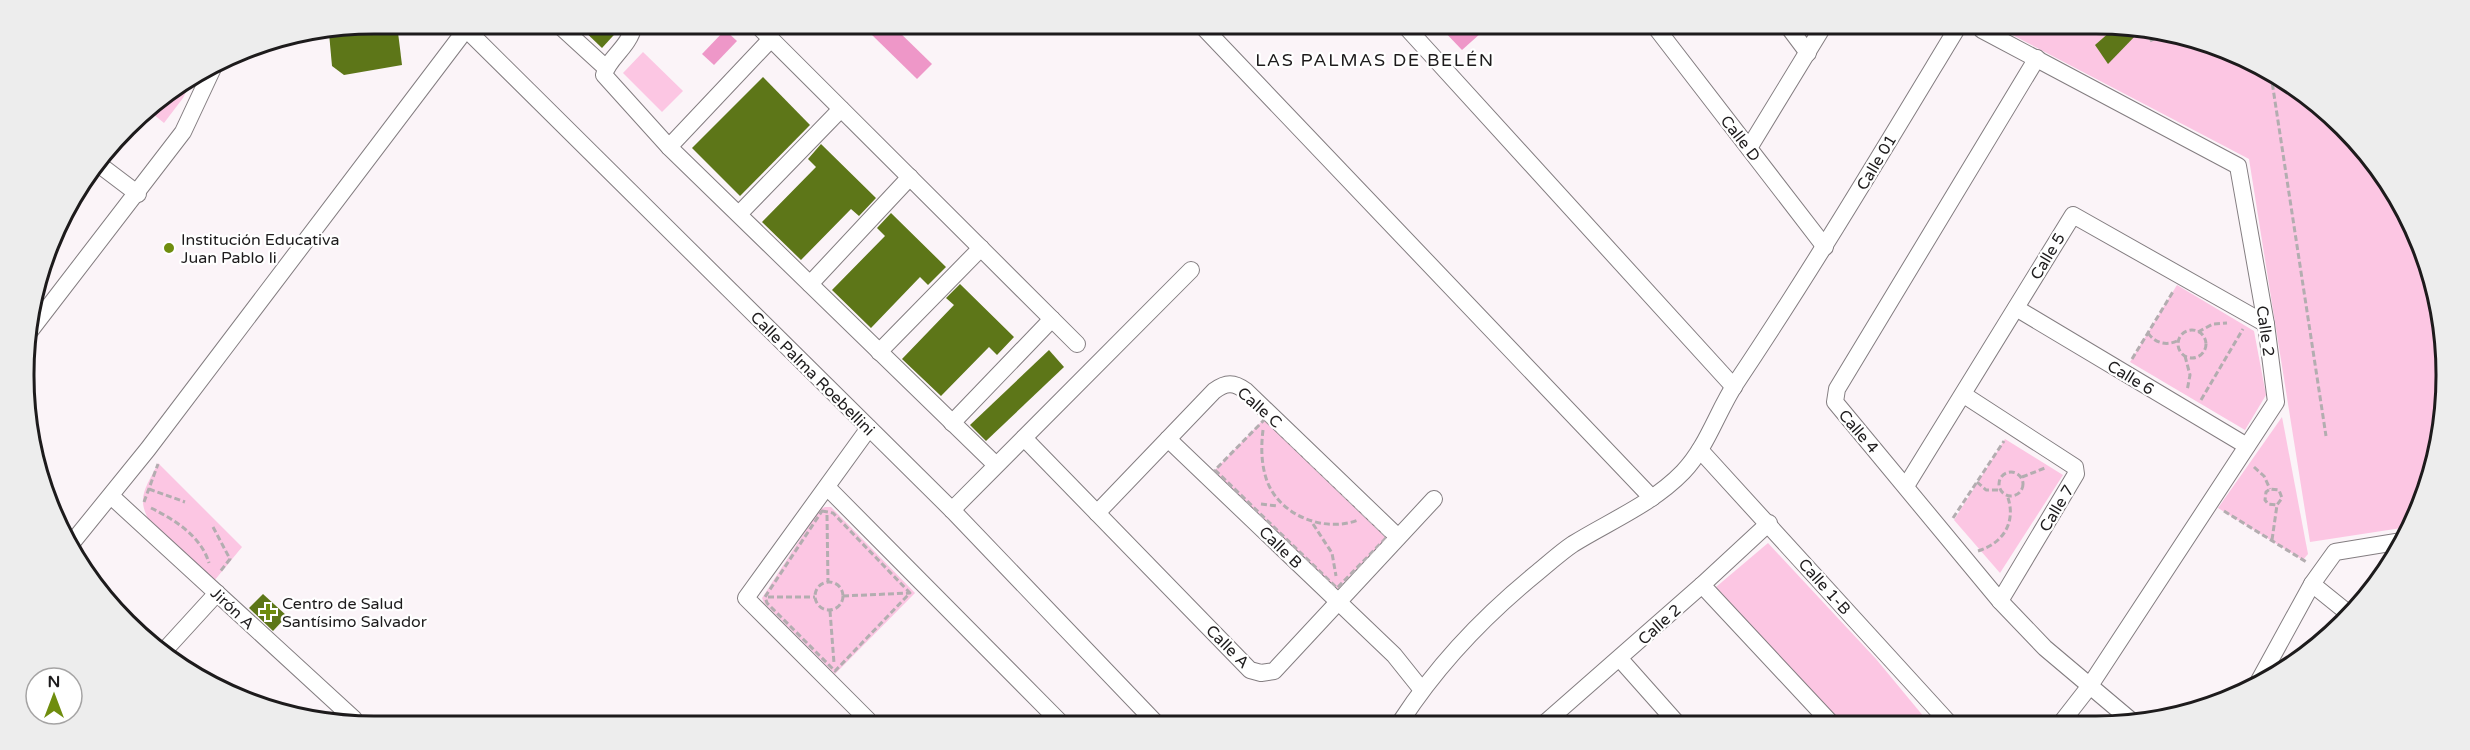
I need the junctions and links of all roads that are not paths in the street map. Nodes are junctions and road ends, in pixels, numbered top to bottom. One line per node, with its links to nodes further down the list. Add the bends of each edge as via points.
1 (463, 34): 46 (street)
2 (475, 34): 38 (street, Calle Palma Roebellini)
3 (569, 34): 16 (street)
4 (632, 34): 16 (street)
5 (766, 34): 13 (street)
6 (1210, 34): 47 (street)
7 (1412, 34): 35 (street)
8 (1661, 34): 20 (street, Calle D)
9 (1794, 34): 14 (street)
10 (1819, 34): 14 (street)
11 (1954, 34): 25 (street, Calle 01)
12 (1990, 34): 15 (street, Calle 2)
13 (771, 39): 18 (street); 19 (street)
14 (1808, 52): 20 (street)
15 (2037, 58): 32 (street, Calle 2, via 2238,166); 44 (street, Calle 4, via 1837,389 1835,402 1841,412)
16 (606, 68): 19 (street, via 604,75)
17 (208, 78): 23 (street, via 183,132)
18 (841, 109): 22 (street); 24 (street)
19 (669, 147): 24 (street)
20 (1749, 148): 25 (street, Calle D)
21 (105, 169): 23 (street)
22 (910, 177): 26 (street); 28 (street)
23 (138, 194): 30 (street)
24 (739, 214): 28 (street)
25 (1825, 247): 35 (street, Calle 01)
26 (981, 248): 31 (street); 34 (street)
27 (1191, 270): 39 (street)
28 (810, 285): 34 (street)
29 (2016, 308): 32 (street, Calle 5, via 2073,215); 36 (street, Calle 5); 41 (street, Calle 6)
30 (39, 320)
31 (1052, 320): 33 (street); 37 (street)
32 (2266, 324): 41 (street, Calle 2, via 2276,402)
33 (1077, 344)
34 (879, 352): 37 (street)
35 (1734, 387): 42 (street, Calle 01)
36 (1964, 395): 44 (street, Calle 5); 59 (street, Calle 7, via 2075,467 2076,474)
37 (952, 423): 43 (street)
38 (869, 428): 45 (street); 49 (street, Calle Palma Roebellini)
39 (1024, 438): 43 (street); 50 (street, Calle A)
40 (1168, 439): 50 (street, Calle C); 52 (street, Calle C, via 1214,391 1234,384 1246,391); 58 (street, Calle B)
41 (2247, 447): 65 (street, Calle 2)
42 (1700, 450): 47 (street, Calle 01, via 1683,472); 51 (street, Calle 1-B)
43 (996, 465): 49 (street)
44 (1906, 486): 59 (street, Calle 4)
45 (827, 487): 68 (street, via 746,598 831,675); 69 (street, via 916,588)
46 (111, 496): 53 (street); 57 (street, Jirón A)
47 (1652, 498): 64 (street, Calle 01, via 1572,545 1519,587)
48 (1434, 499): 52 (street, Calle A)
49 (951, 510): 70 (street, Calle Palma Roebellini)
50 (1097, 513): 58 (street, Calle A, via 1255,673 1274,671)
51 (1769, 523): 56 (street, Calle 2); 75 (street, Calle 1-B)
52 (1398, 537): 58 (street, Calle A)
53 (77, 538)
54 (2391, 544): 55 (street, via 2335,552)
55 (2317, 577): 60 (street); 63 (street)
56 (1702, 585): 62 (street, Calle 2); 74 (street)
57 (213, 589): 61 (street); 67 (street, Jirón A)
58 (1337, 595): 64 (street, Calle B)
59 (2000, 601): 65 (street, Calle 4)
60 (2344, 608)
61 (168, 645)
62 (1620, 659): 72 (street, Calle 2); 73 (street)
63 (2267, 669)
64 (1425, 685): 71 (street, Calle 01)
65 (2089, 687): 66 (street, Calle 4); 76 (street, Calle 2)
66 (2123, 714)
67 (349, 715)
68 (865, 716)
69 (1054, 716)
70 (1149, 716)
71 (1405, 716)
72 (1553, 716)
73 (1671, 716)
74 (1824, 716)
75 (1943, 716)
76 (2066, 716)

